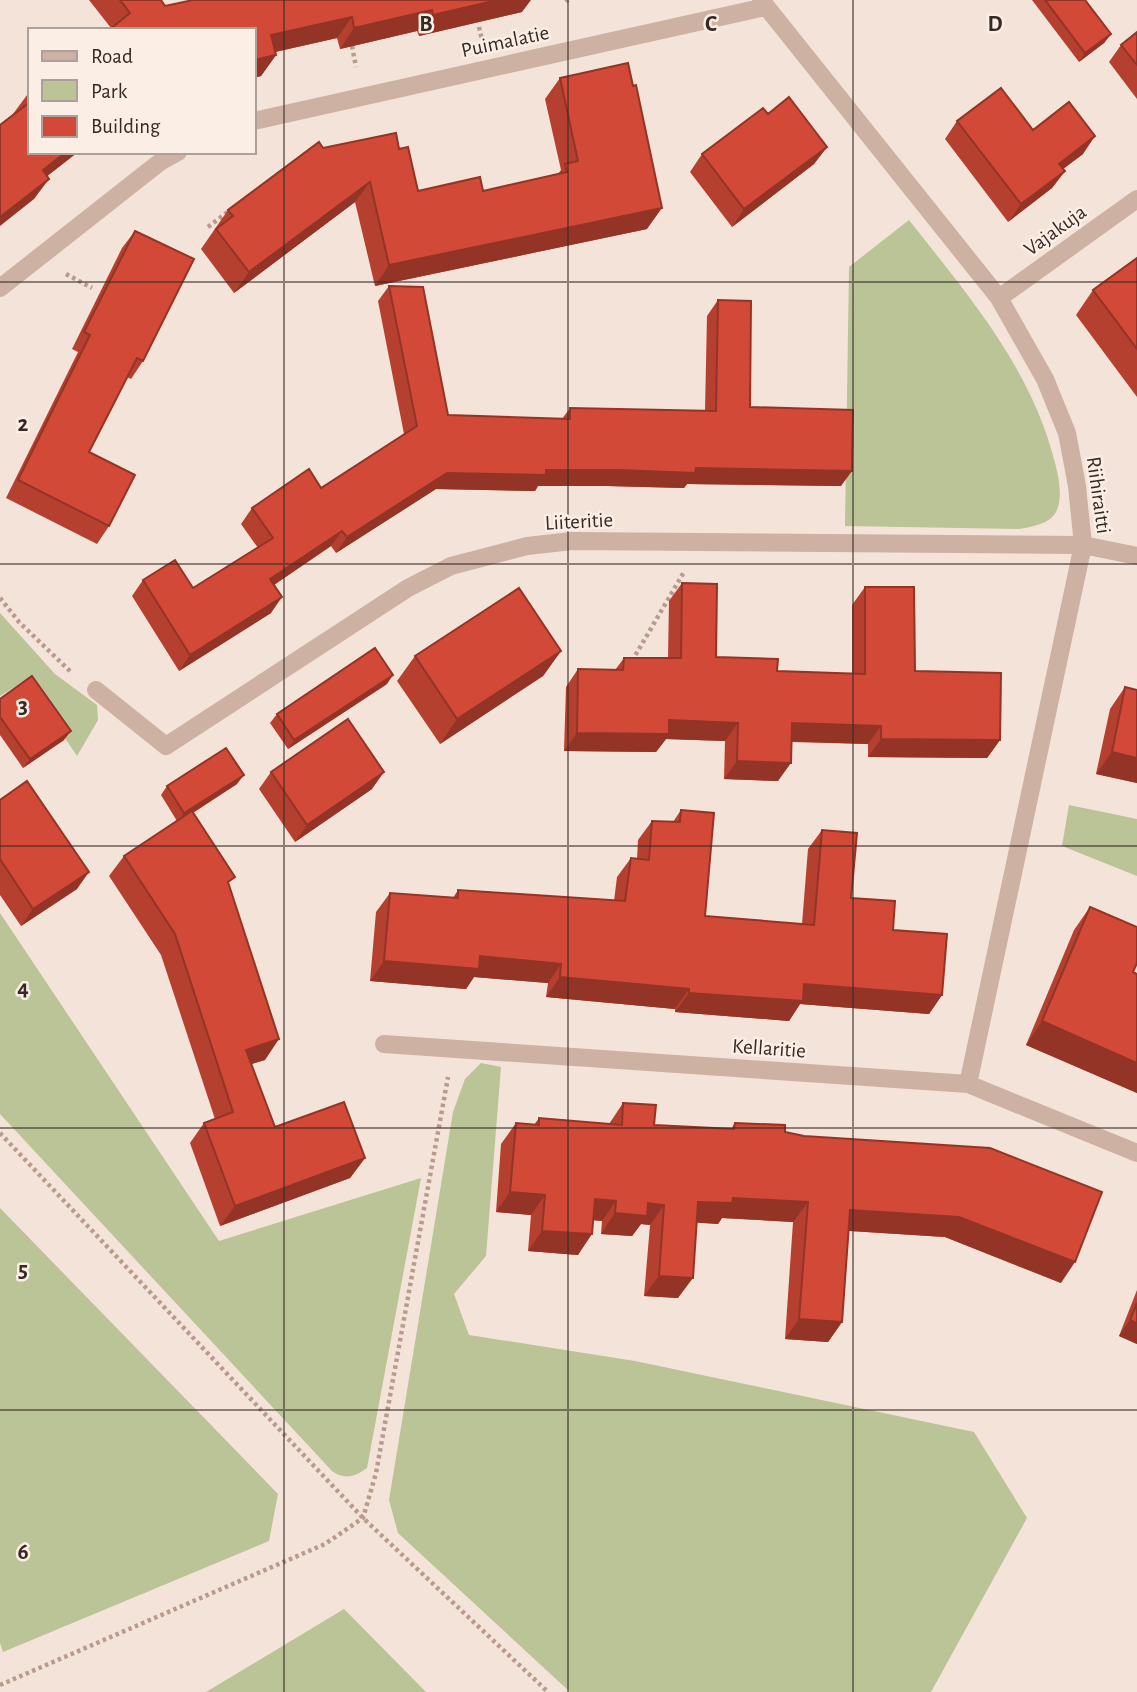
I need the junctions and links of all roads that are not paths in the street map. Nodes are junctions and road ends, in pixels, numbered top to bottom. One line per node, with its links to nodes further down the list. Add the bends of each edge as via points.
1 (763, 4): 2 (street, Puimalatie); 6 (street, Riihiraitti)
2 (256, 121)
3 (174, 154): 5 (street)
4 (1137, 199): 6 (street, Vajakuja)
5 (0, 288)
6 (999, 298): 7 (street, Riihiraitti, via 1045,379 1066,433)
7 (1083, 545): 8 (street, Liiteritie); 9 (street, Liiteritie, via 572,541 527,546 451,566 408,588 166,746); 11 (street, Riihiraitti)
8 (1137, 556)
9 (96, 690)
10 (384, 1044): 11 (street, Kellaritie)
11 (968, 1084): 12 (street, Kellaritie)
12 (1137, 1153)

